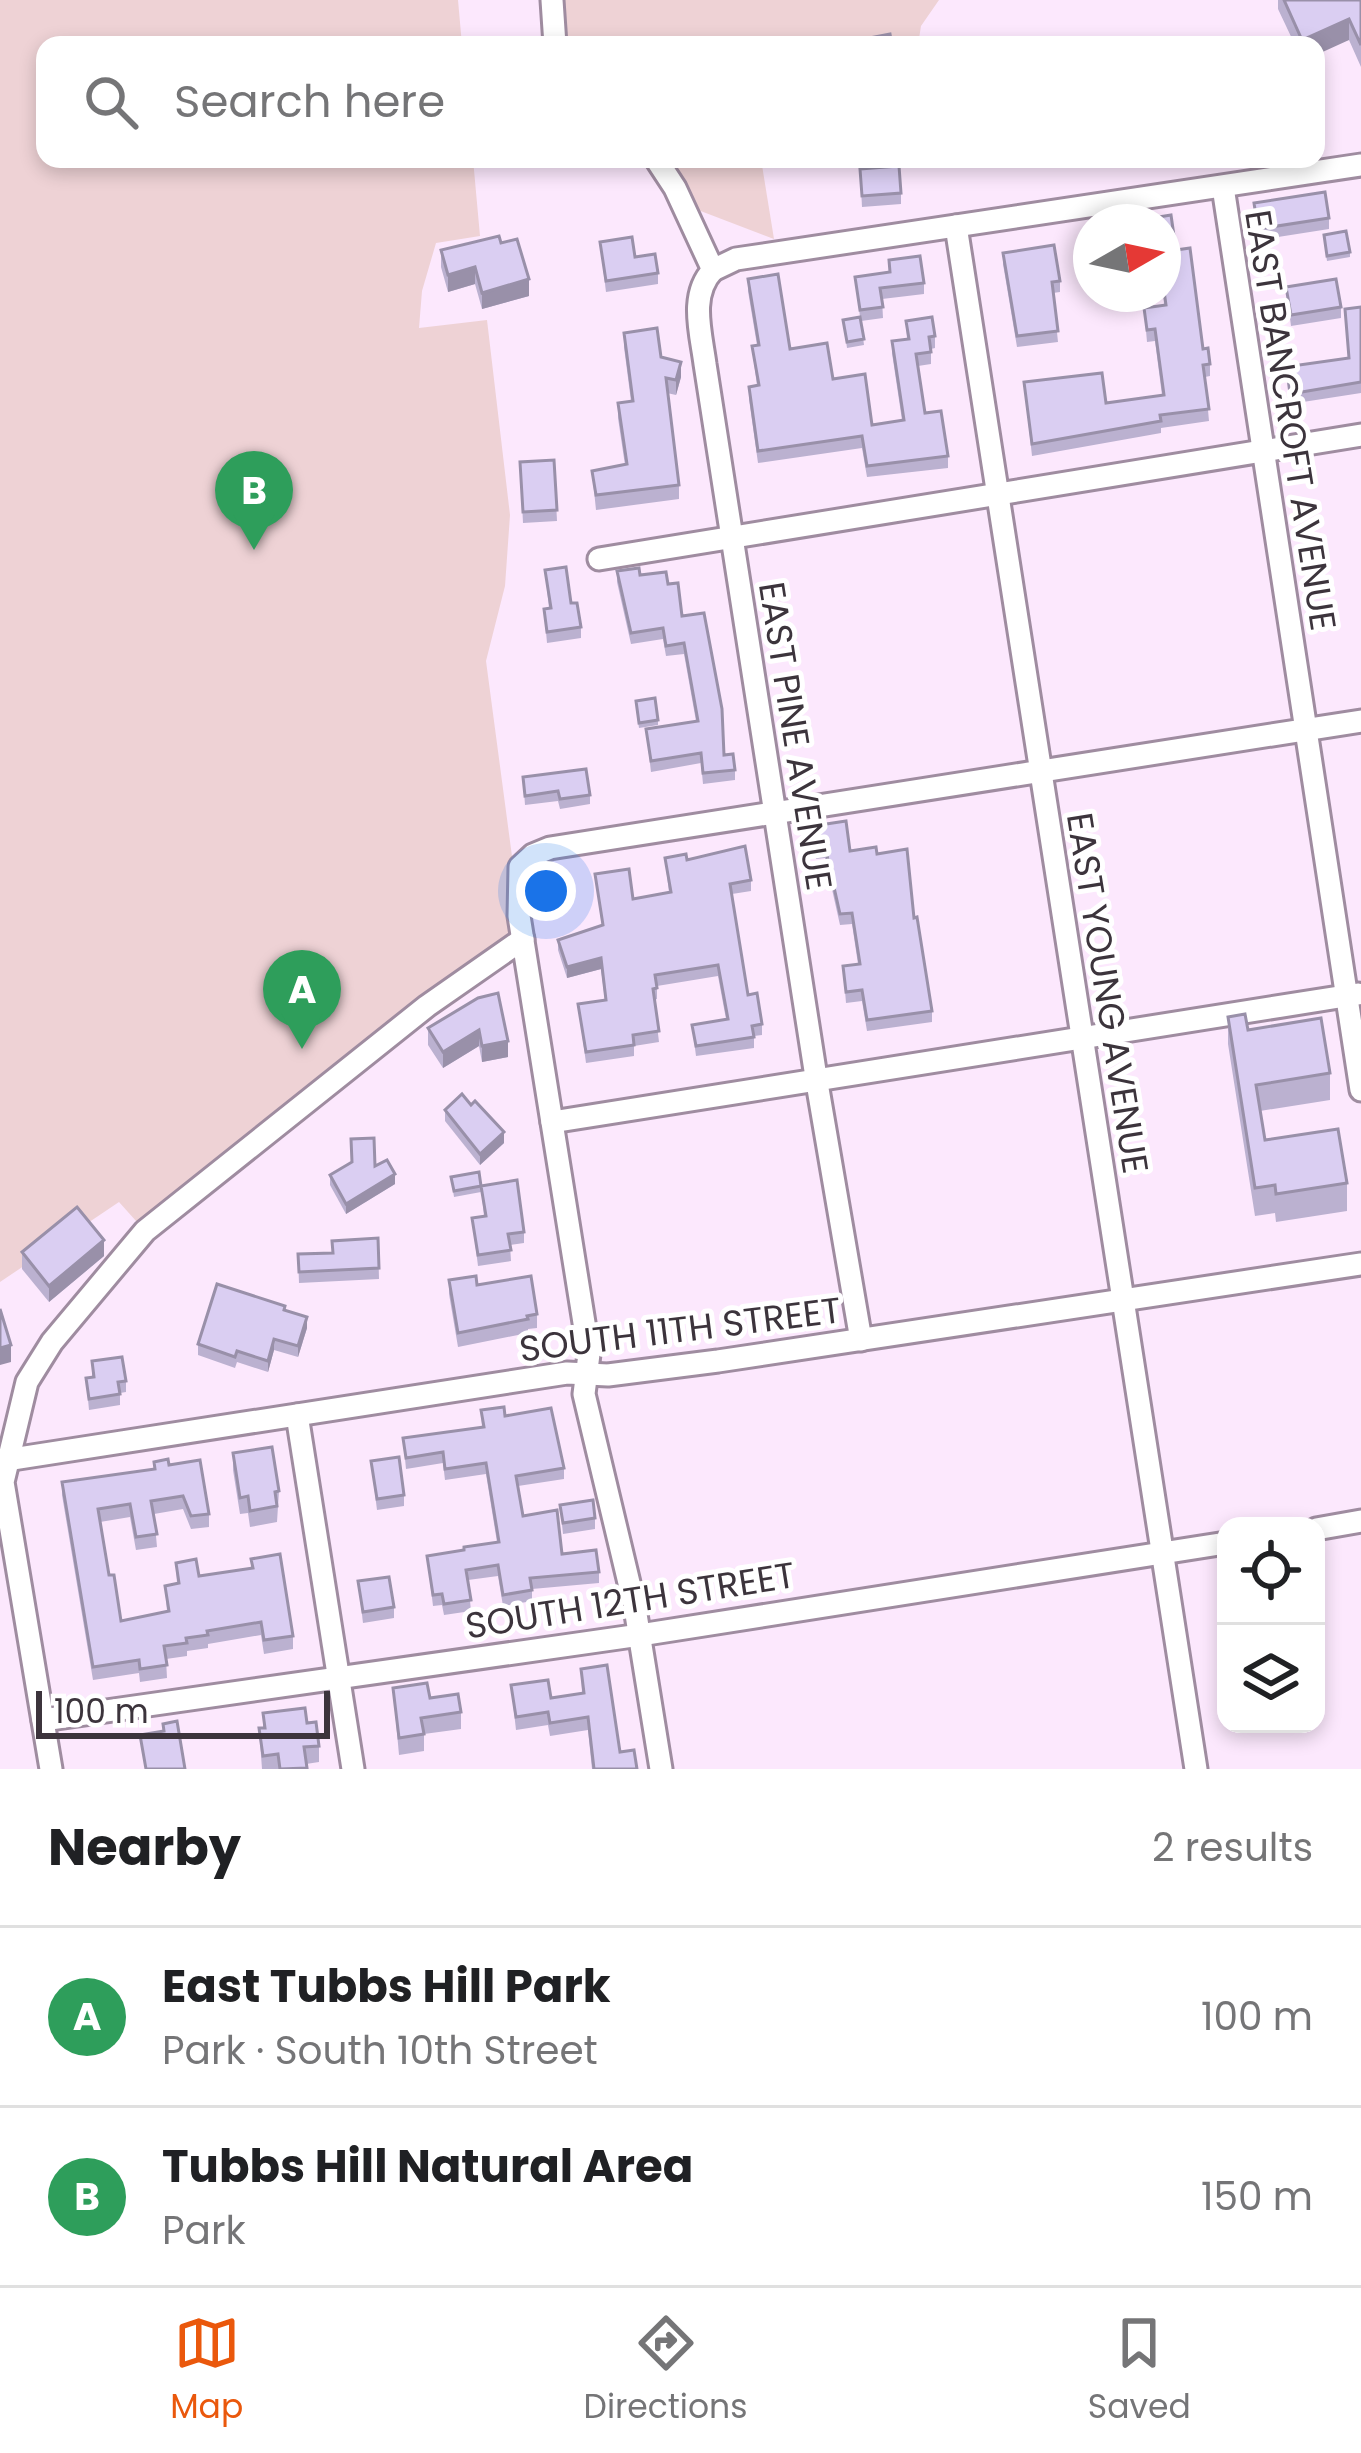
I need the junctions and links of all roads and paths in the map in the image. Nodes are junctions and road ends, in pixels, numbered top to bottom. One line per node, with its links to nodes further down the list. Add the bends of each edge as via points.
1 (552, 0): 2 (street)
2 (554, 36)
3 (1361, 165): 5 (street)
4 (662, 168): 7 (street)
5 (1222, 187): 6 (street); 9 (street, EAST BANCROFT AVENUE)
6 (956, 226): 7 (street, via 736,259); 10 (street, EAST YOUNG AVENUE)
7 (713, 270): 11 (street, EAST PINE AVENUE, via 698,305)
8 (1361, 435): 9 (street)
9 (1262, 452): 10 (street); 14 (street, EAST BANCROFT AVENUE)
10 (995, 494): 11 (street); 15 (street, EAST YOUNG AVENUE)
11 (732, 538): 12 (street); 16 (street, EAST PINE AVENUE)
12 (599, 559)
13 (1361, 722): 14 (street)
14 (1305, 730): 15 (street); 18 (street, EAST BANCROFT AVENUE)
15 (1040, 772): 16 (street); 19 (street, EAST YOUNG AVENUE)
16 (775, 812): 17 (street, via 550,848 524,862 517,883); 20 (street, EAST PINE AVENUE)
17 (523, 939): 22 (street); 28 (street, via 146,1231 27,1382)
18 (1354, 995): 19 (street); 21 (street, EAST BANCROFT AVENUE)
19 (1082, 1037): 20 (street); 24 (street, EAST YOUNG AVENUE)
20 (816, 1077): 22 (street); 25 (street, EAST PINE AVENUE)
21 (1361, 1090)
22 (552, 1122): 26 (street)
23 (1361, 1264): 24 (street, SOUTH 11TH STREET)
24 (1123, 1300): 25 (street, SOUTH 11TH STREET); 32 (street, EAST YOUNG AVENUE)
25 (861, 1340): 26 (street, SOUTH 11TH STREET)
26 (586, 1374): 27 (street, SOUTH 11TH STREET); 33 (street, via 584,1394)
27 (297, 1415): 28 (street, SOUTH 11TH STREET); 34 (street)
28 (6, 1460): 35 (street, via 3,1482)
29 (1361, 1521): 30 (street)
30 (1325, 1527)
31 (1217, 1544): 32 (street, SOUTH 12TH STREET)
32 (1162, 1553): 33 (street, SOUTH 12TH STREET); 39 (street, EAST YOUNG AVENUE)
33 (640, 1635): 34 (street, SOUTH 12TH STREET); 38 (street)
34 (338, 1676): 35 (street, SOUTH 12TH STREET); 37 (street)
35 (43, 1720): 36 (street)
36 (50, 1769)
37 (353, 1769)
38 (661, 1769)
39 (1196, 1769)

